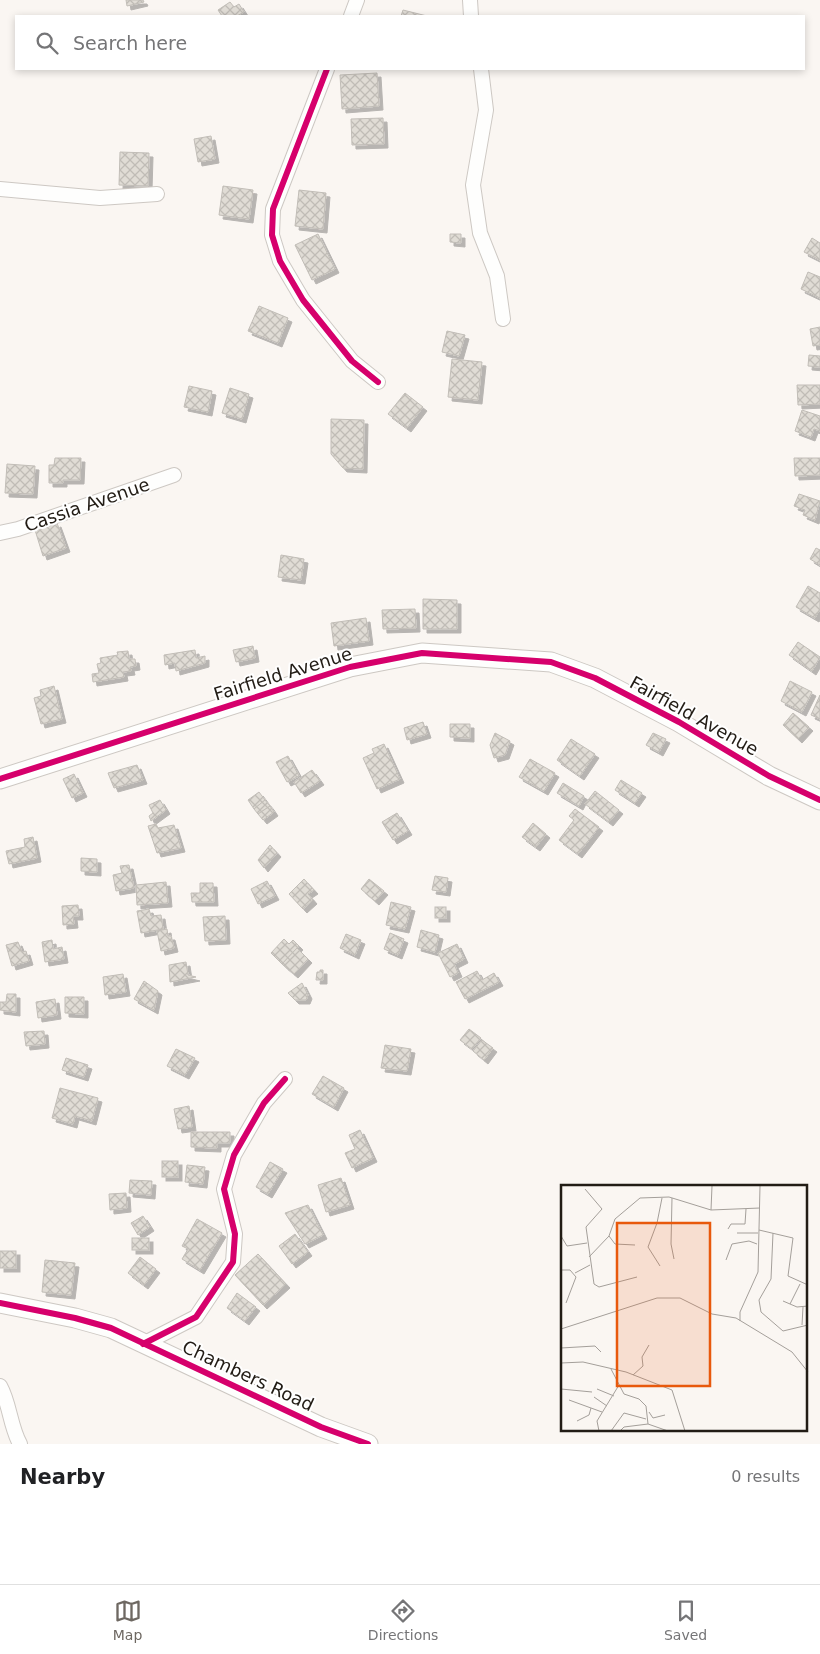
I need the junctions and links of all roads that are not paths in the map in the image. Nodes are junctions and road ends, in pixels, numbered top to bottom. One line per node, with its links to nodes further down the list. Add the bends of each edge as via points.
1 (357, 0): 3 (street)
2 (470, 0): 4 (street)
3 (351, 15)
4 (471, 15)
5 (326, 70): 10 (street, via 272,209 272,235 280,261 303,300 352,361)
6 (480, 70): 9 (street, via 486,110 473,185 480,233 497,276)
7 (0, 189): 8 (street, via 100,198)
8 (157, 194)
9 (503, 318)
10 (378, 382)
11 (174, 476): 12 (street, Cassia Avenue)
12 (0, 533)
13 (0, 779): 14 (street, Fairfield Avenue, via 350,667 422,653 551,662 595,678 679,722 769,776)
14 (820, 800)
15 (285, 1079): 17 (street, via 264,1103 242,1140 224,1189 235,1234 233,1262 196,1317)
16 (0, 1303): 17 (street, Chambers Road, via 112,1328)
17 (143, 1344): 20 (street, Chambers Road, via 320,1427)
18 (0, 1386): 19 (street)
19 (15, 1441)
20 (368, 1444)

